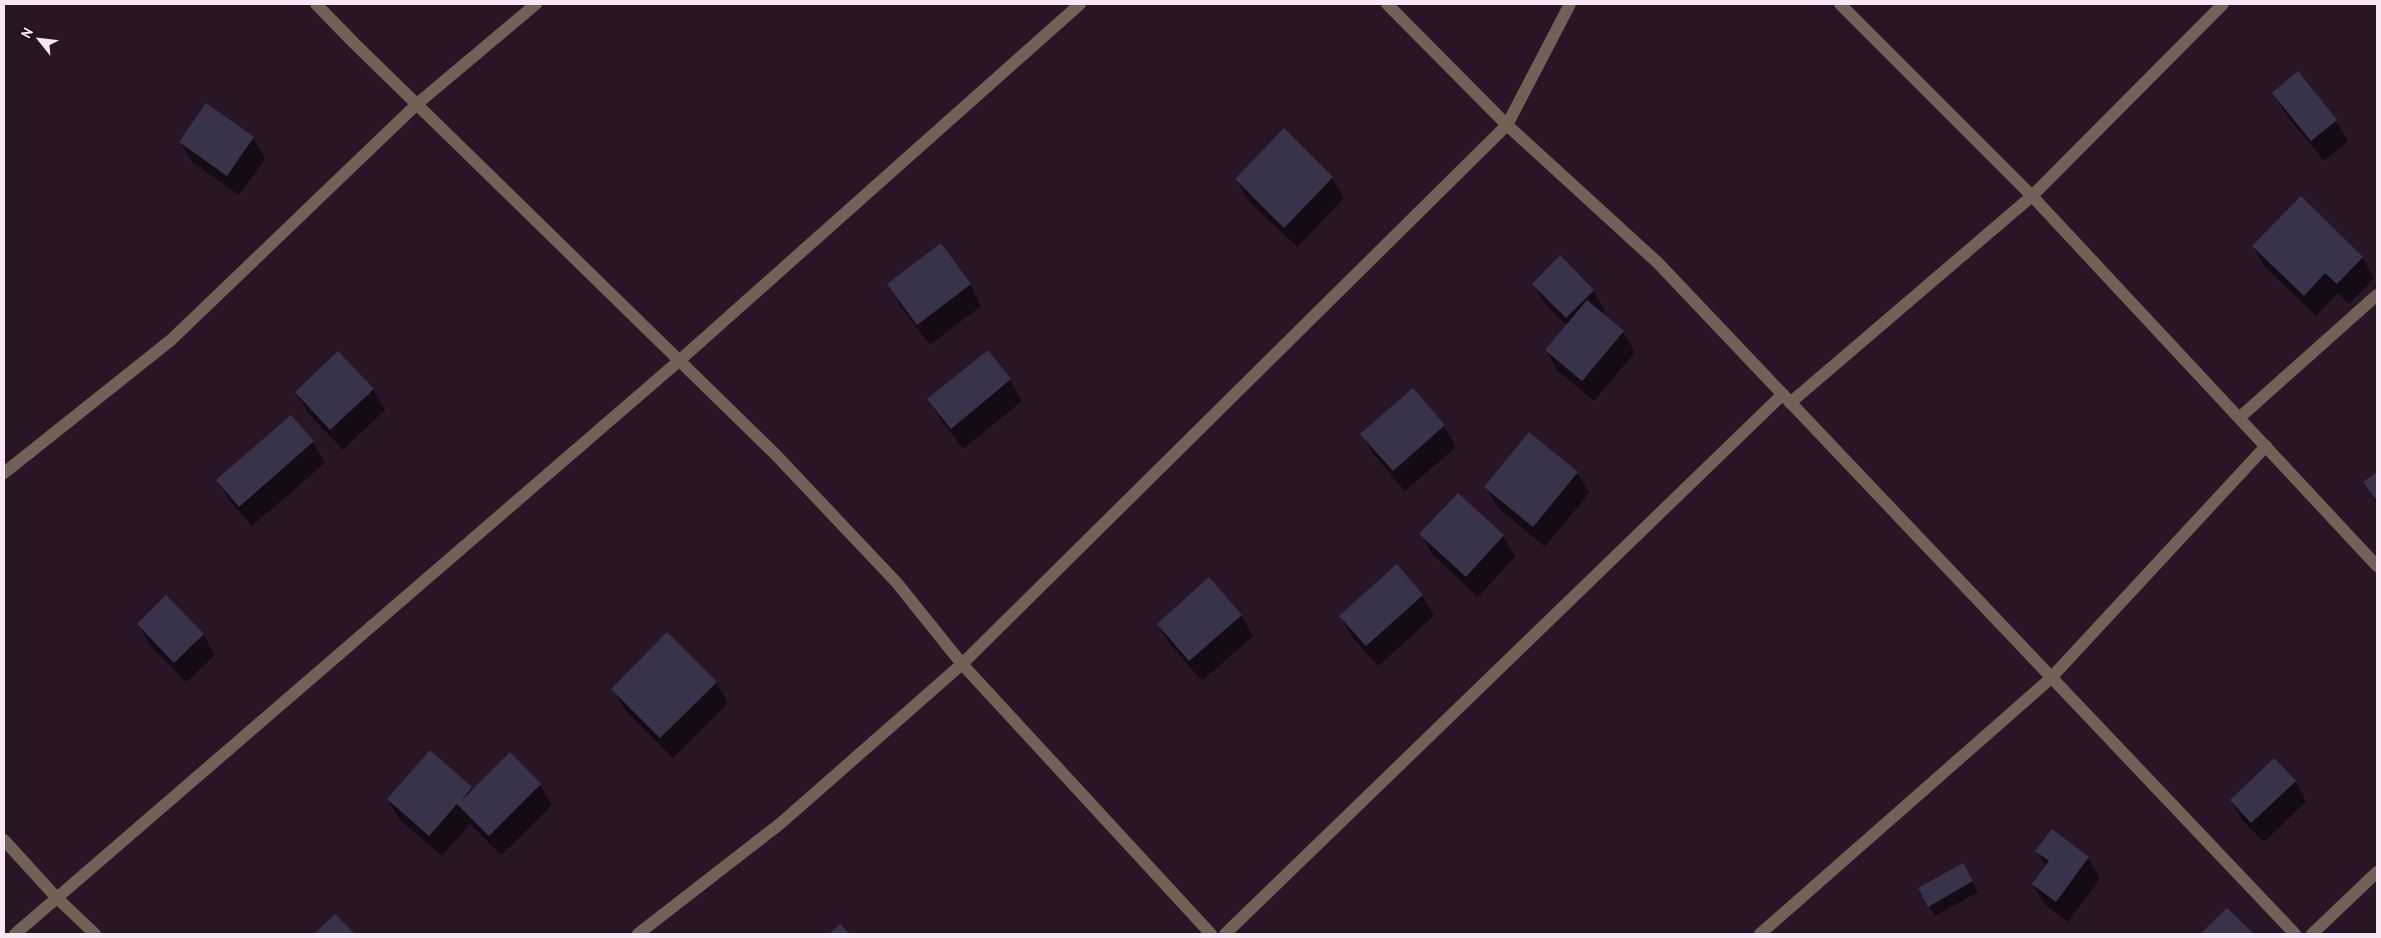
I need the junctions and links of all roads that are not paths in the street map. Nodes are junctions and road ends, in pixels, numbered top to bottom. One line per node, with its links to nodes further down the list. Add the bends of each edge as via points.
1 (316, 4): 8 (street)
2 (536, 4): 8 (street)
3 (1080, 4): 12 (street)
4 (1387, 4): 9 (street)
5 (1570, 4): 9 (street)
6 (1840, 4): 10 (street)
7 (2223, 4): 10 (street)
8 (417, 104): 12 (street); 16 (street, via 171,340)
9 (1507, 125): 13 (street, via 1658,263); 18 (street)
10 (2032, 196): 13 (street); 14 (street)
11 (2377, 294): 14 (street)
12 (680, 360): 18 (street, via 897,582); 22 (street)
13 (1787, 399): 19 (street); 27 (street)
14 (2239, 418): 15 (street)
15 (2266, 446): 17 (street); 19 (street)
16 (4, 473)
17 (2377, 566)
18 (962, 664): 25 (street, via 781,823); 26 (street)
19 (2050, 679): 28 (street); 29 (street)
20 (4, 840): 22 (street)
21 (2377, 872): 30 (street)
22 (56, 897): 23 (street); 24 (street)
23 (15, 934)
24 (95, 934)
25 (638, 934)
26 (1211, 934)
27 (1225, 934)
28 (1760, 934)
29 (2295, 934)
30 (2312, 934)

